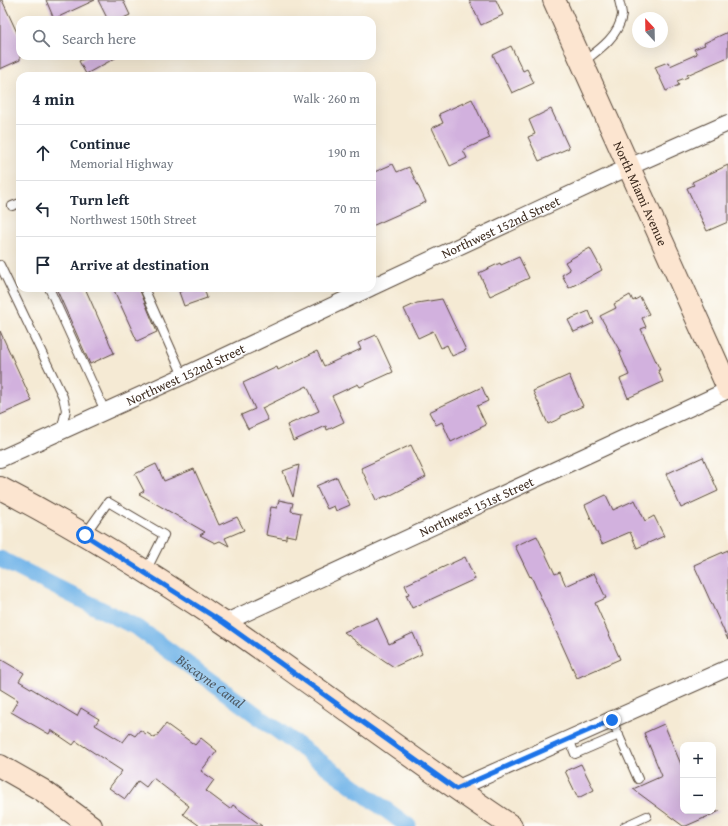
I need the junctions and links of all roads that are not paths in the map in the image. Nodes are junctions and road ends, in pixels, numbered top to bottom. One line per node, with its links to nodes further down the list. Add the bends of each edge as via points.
1 (554, 0): 3 (street, North Miami Avenue)
2 (619, 0): 3 (lane, via 622,14 618,28 601,49)
3 (582, 62): 5 (street, North Miami Avenue)
4 (728, 123): 5 (street, Northwest 152nd Street)
5 (629, 167): 7 (street, Northwest 152nd Street); 12 (street, North Miami Avenue)
6 (0, 265): 14 (lane, via 63,397 66,410)
7 (376, 286)
8 (50, 292): 13 (lane)
9 (146, 292): 11 (lane)
10 (362, 292): 11 (street, Northwest 152nd Street)
11 (183, 376): 13 (street, Northwest 152nd Street)
12 (728, 389): 19 (street, Northwest 151st Street)
13 (105, 411): 14 (street, Northwest 152nd Street)
14 (60, 432): 15 (street, Northwest 152nd Street)
15 (0, 459)
16 (0, 488): 17 (street)
17 (85, 535): 18 (street); 18 (lane, via 108,502 164,535)
18 (145, 572): 19 (street)
19 (224, 623): 26 (street)
20 (728, 668): 21 (street)
21 (612, 720): 22 (lane); 23 (street)
22 (619, 735): 23 (lane, via 575,754); 25 (lane)
23 (569, 739): 26 (street)
24 (0, 766): 28 (street, via 42,790)
25 (638, 779)
26 (456, 789): 29 (street)
27 (647, 816): 30 (lane)
28 (91, 826)
29 (511, 826)
30 (625, 826)

